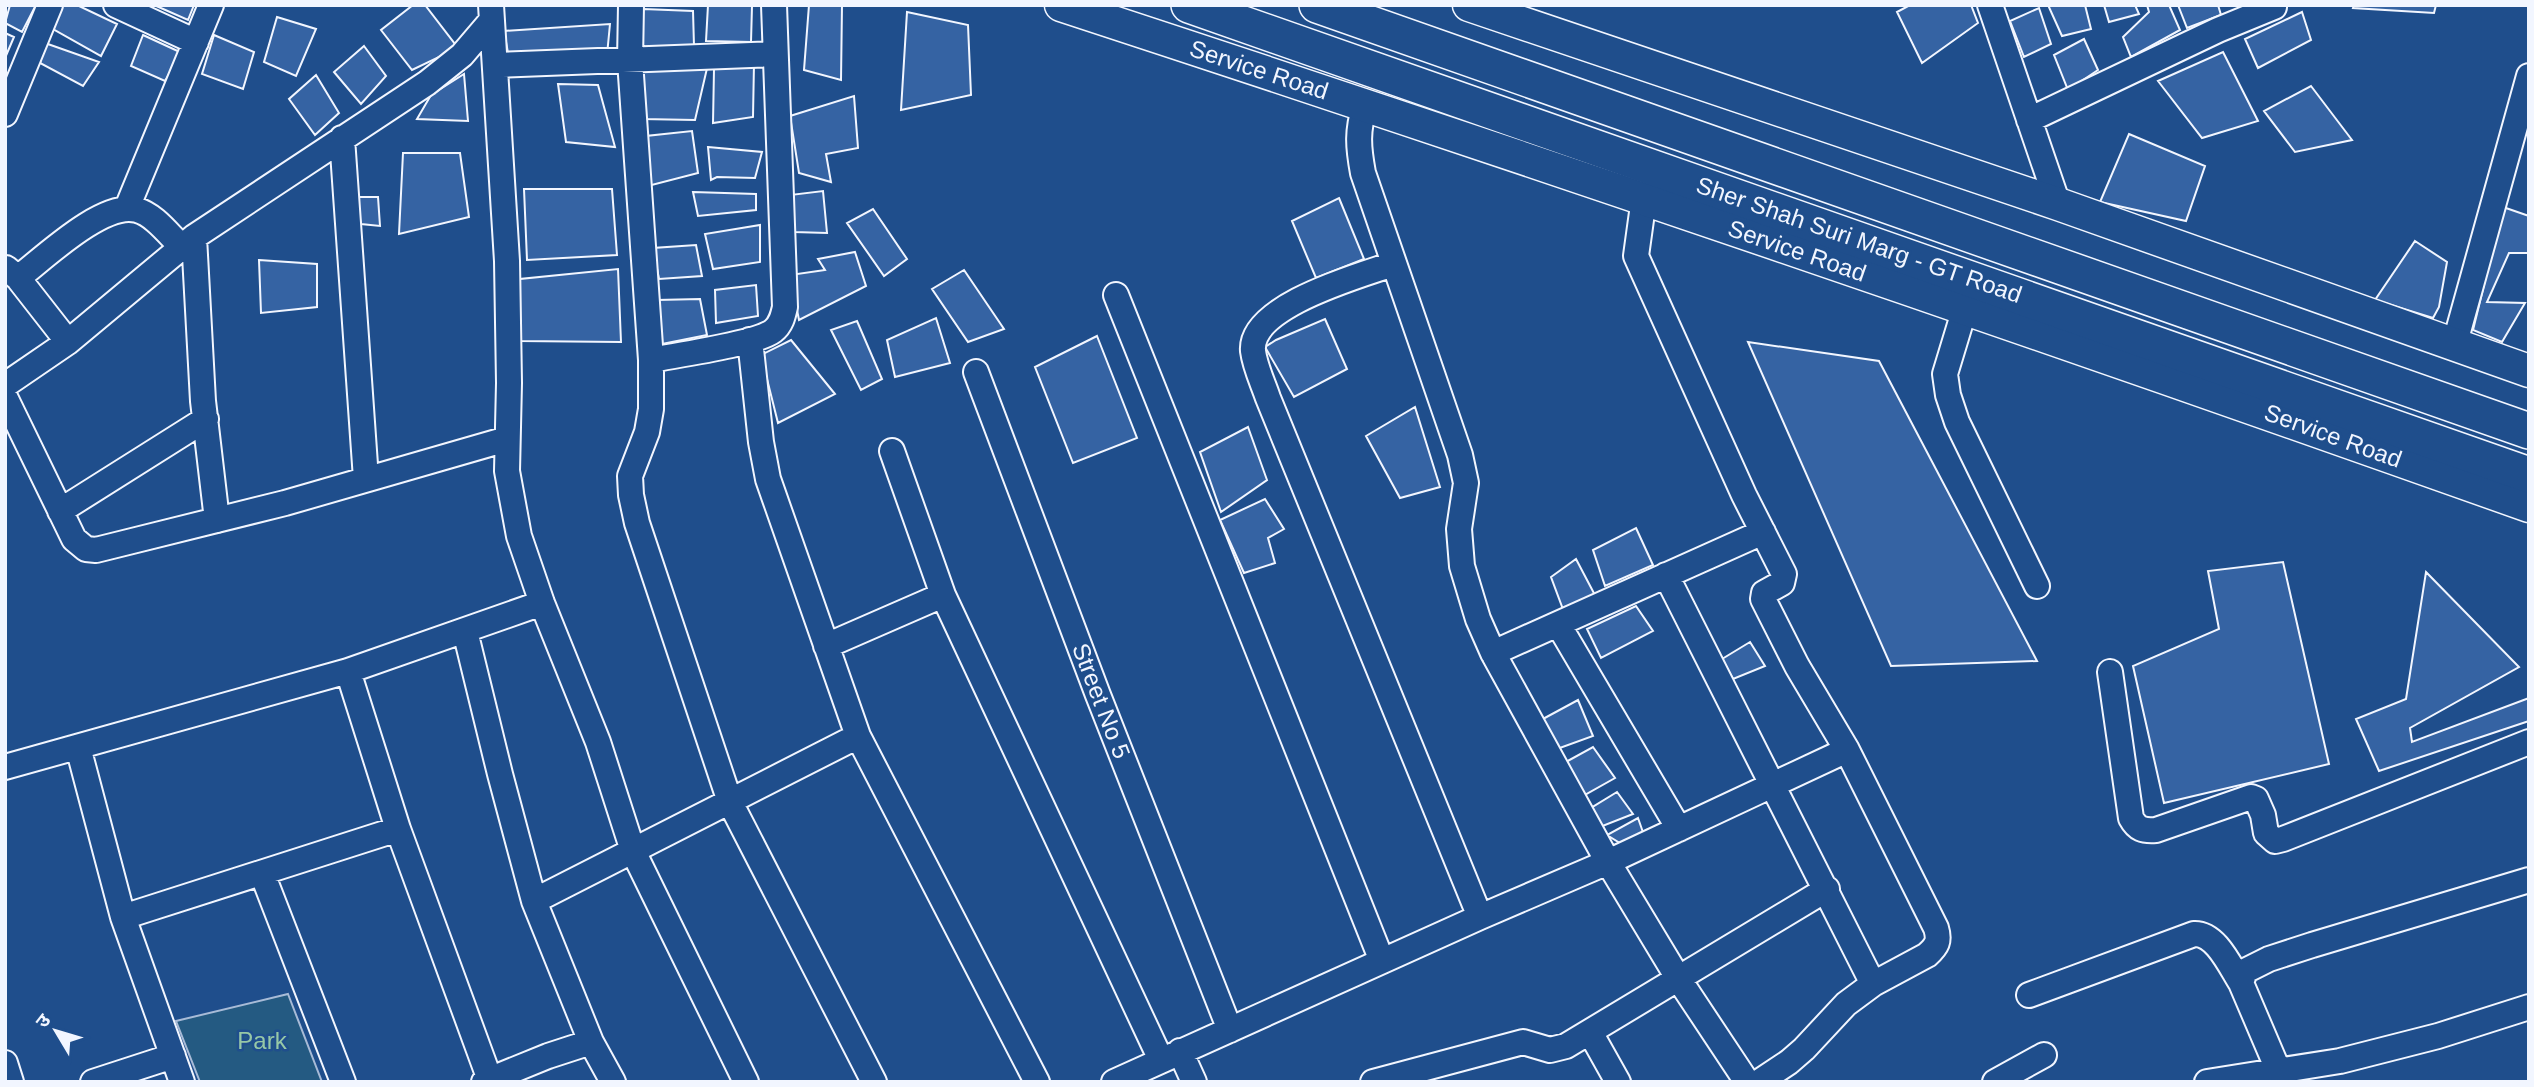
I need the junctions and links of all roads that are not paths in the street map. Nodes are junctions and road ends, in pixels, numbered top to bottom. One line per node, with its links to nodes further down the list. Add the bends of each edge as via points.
1 (50, 5): 19 (street)
2 (116, 5): 13 (street)
3 (211, 5): 13 (street)
4 (631, 5): 15 (street)
5 (774, 5): 14 (street)
6 (1061, 5): 18 (main road, Service Road)
7 (1189, 5): 42 (highway, Sher Shah Suri Marg - GT Road)
8 (1317, 5): 39 (highway, Sher Shah Suri Marg - GT Road)
9 (1469, 5): 23 (main road)
10 (1990, 5): 20 (street)
11 (2274, 6): 20 (street)
12 (491, 13): 16 (street); 21 (street, via 462,55)
13 (195, 43): 24 (street)
14 (775, 54): 15 (street); 30 (street, via 785,307 773,331)
15 (630, 61): 16 (street); 33 (street)
16 (495, 65): 40 (street, via 507,261)
17 (2529, 76): 32 (street)
18 (1365, 105): 22 (main road, Service Road); 26 (street, via 1358,145)
19 (5, 114)
20 (2029, 120): 23 (street)
21 (342, 138): 25 (street); 43 (street)
22 (1644, 198): 29 (main road, Service Road); 47 (street, via 1636,256)
23 (2058, 204): 32 (main road)
24 (127, 208): 25 (street, via 145,213); 27 (street, via 98,218)
25 (188, 242): 31 (street); 38 (street)
26 (1393, 264): 55 (street, via 1460,455 1466,483 1458,546 1478,619); 74 (street, via 1308,295 1279,311 1257,331 1253,350 1268,398)
27 (12, 273): 31 (street)
28 (1116, 295): 75 (street)
29 (1965, 308): 44 (main road, Service Road); 49 (street, via 1945,374 1948,395)
30 (750, 340): 33 (street); 54 (street, via 768,480)
31 (68, 342): 36 (street)
32 (2454, 346): 34 (main road)
33 (650, 360): 64 (street, via 651,409 630,476 631,495)
34 (2529, 371)
35 (976, 372): 81 (street, Street No 5)
36 (5, 385)
37 (5, 397): 45 (street)
38 (206, 419): 45 (street); 46 (street)
39 (2529, 431)
40 (507, 439): 43 (street); 51 (street, via 507,471 519,536)
41 (892, 452): 50 (street)
42 (2529, 475)
43 (366, 479): 46 (street)
44 (2529, 506)
45 (60, 510): 46 (street, via 74,539 86,550)
46 (217, 520)
47 (1763, 533): 48 (street); 61 (street, via 1785,577 1764,593 1763,599)
48 (1665, 575): 52 (street); 63 (street)
49 (2037, 586)
50 (943, 596): 54 (street); 84 (street)
51 (542, 603): 53 (street); 67 (street, via 598,742)
52 (1558, 624): 55 (street); 66 (street)
53 (465, 631): 56 (street); 72 (street)
54 (826, 646): 58 (street)
55 (1493, 653): 68 (street)
56 (348, 671): 60 (street); 65 (street)
57 (2110, 672): 59 (street, via 2131,818 2144,831 2251,797 2260,805 2266,834 2275,841)
58 (858, 736): 64 (street); 97 (street)
59 (2529, 742)
60 (78, 747): 62 (street); 73 (street)
61 (1847, 750): 63 (street); 78 (street, via 1939,938 1927,955)
62 (7, 760)
63 (1772, 785): 66 (street); 71 (street)
64 (730, 802): 67 (street); 89 (street)
65 (398, 829): 69 (street); 90 (street)
66 (1679, 829): 68 (street)
67 (633, 851): 72 (street); 96 (street)
68 (1608, 862): 74 (street); 76 (street)
69 (262, 873): 73 (street); 94 (street)
70 (2529, 880): 77 (street, via 2269,960 2245,971)
71 (1826, 889): 76 (street); 78 (street)
72 (534, 901): 83 (street)
73 (123, 917): 86 (street)
74 (1480, 917): 75 (street)
75 (1382, 961): 81 (street)
76 (1678, 978): 82 (street); 102 (street)
77 (2241, 983): 79 (street, via 2213,941 2193,934); 88 (street)
78 (1873, 985): 103 (street, via 1846,1004 1789,1062)
79 (2029, 995)
80 (2529, 1007): 88 (street, via 2438,1036)
81 (1230, 1030): 84 (street)
82 (1590, 1032): 100 (street, via 1550,1050 1523,1042 1511,1044); 101 (street)
83 (592, 1042): 90 (street); 95 (street)
84 (1170, 1055): 98 (street); 99 (street)
85 (2044, 1055): 104 (street)
86 (173, 1056): 92 (street); 93 (street)
87 (5, 1063): 91 (street)
88 (2279, 1072): 105 (street)
89 (869, 1080)
90 (487, 1081)
91 (11, 1082)
92 (93, 1082)
93 (182, 1082)
94 (343, 1082)
95 (614, 1082)
96 (746, 1082)
97 (1037, 1082)
98 (1114, 1082)
99 (1194, 1082)
100 (1373, 1082)
101 (1618, 1082)
102 (1747, 1082)
103 (1759, 1082)
104 (1995, 1082)
105 (2207, 1082)

